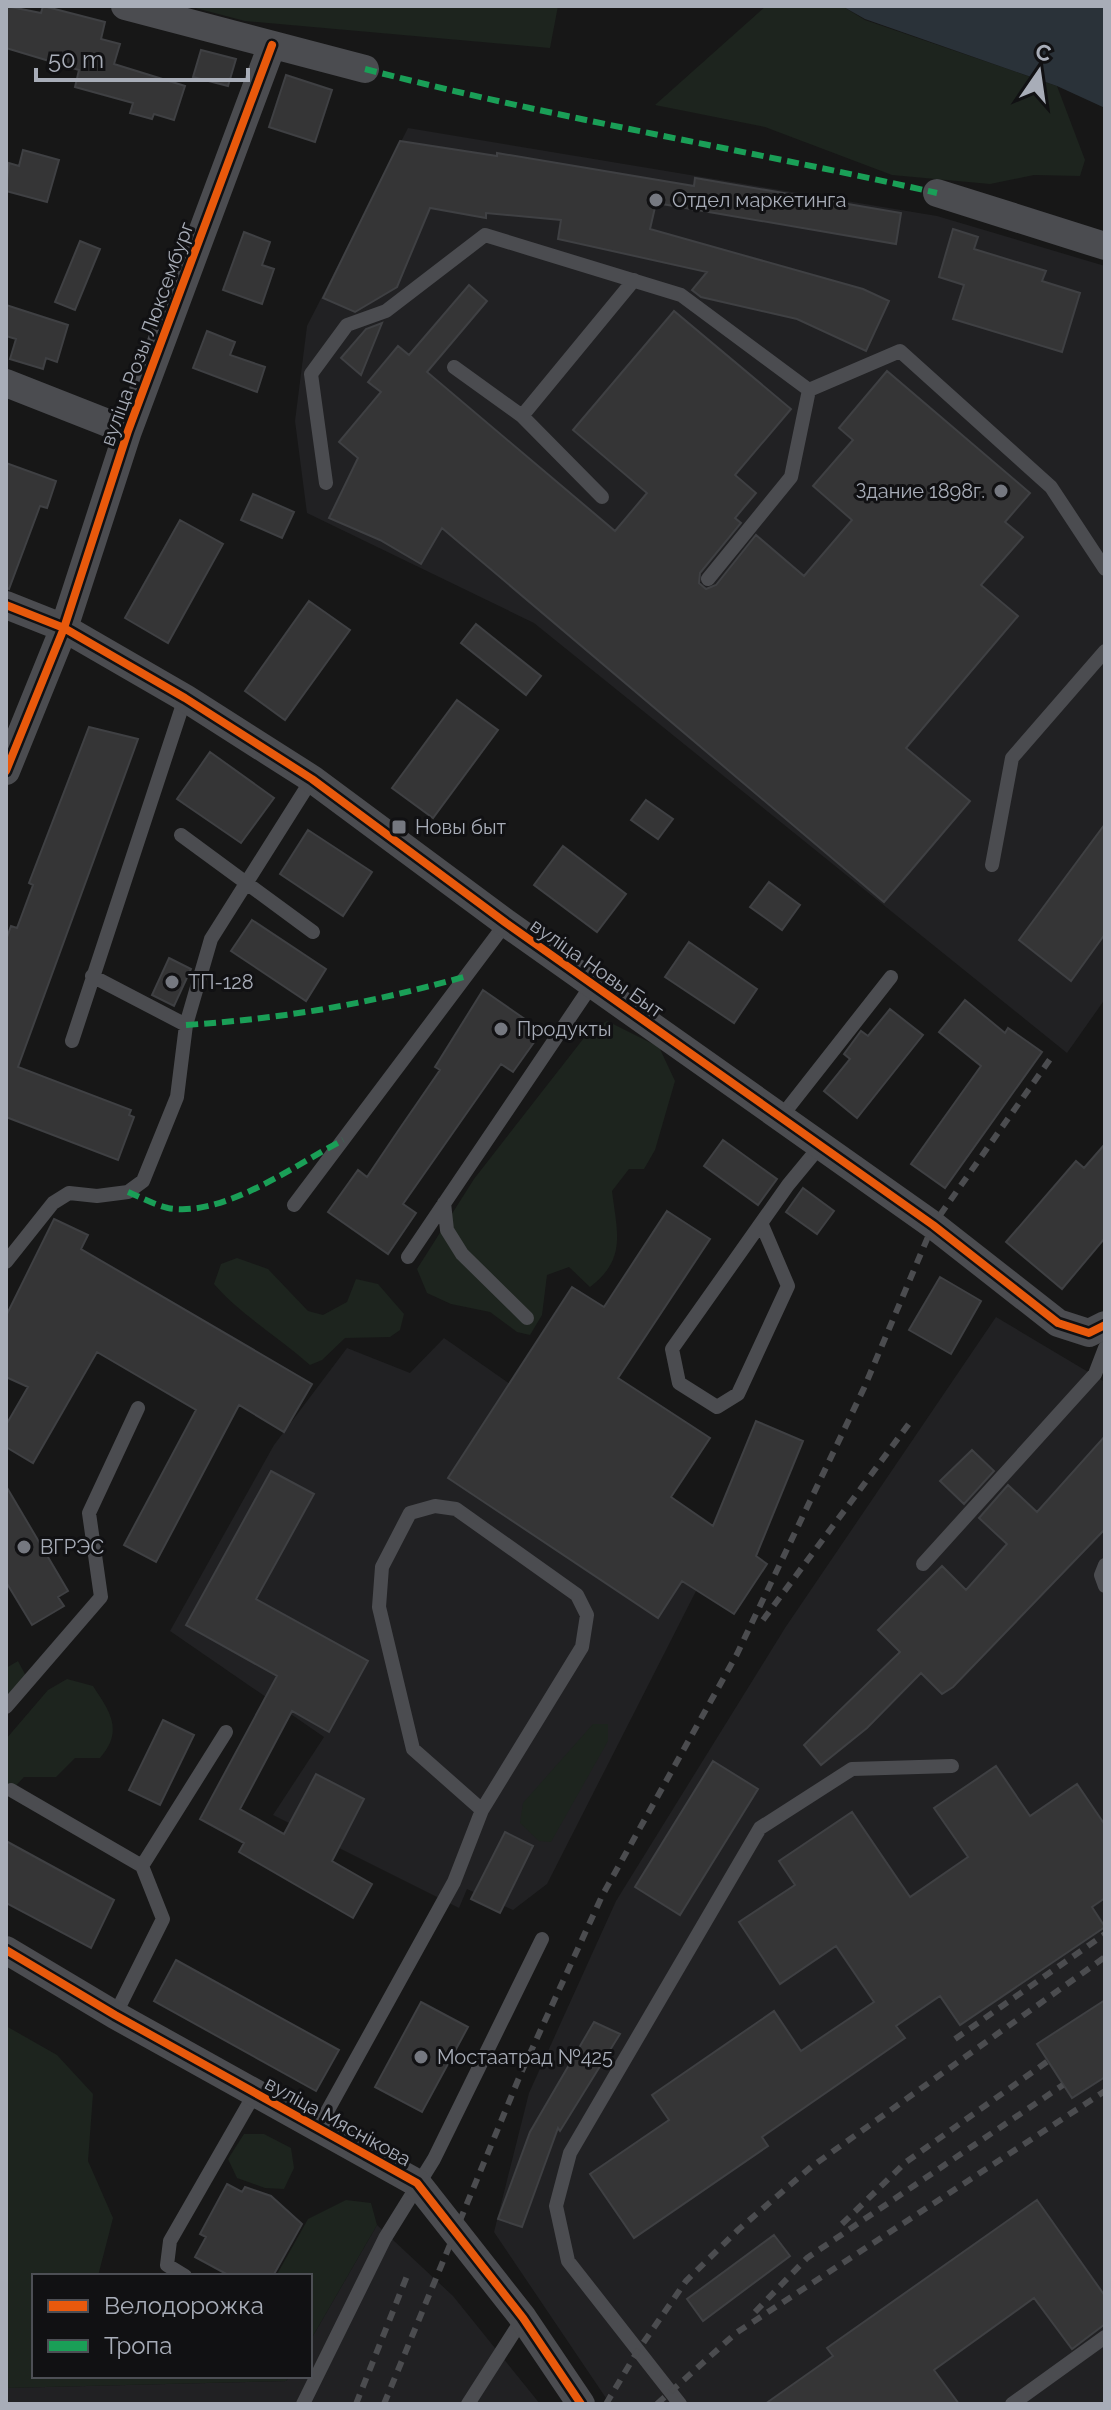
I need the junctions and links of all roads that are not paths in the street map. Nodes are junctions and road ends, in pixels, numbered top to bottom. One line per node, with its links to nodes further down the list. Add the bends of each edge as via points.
1 (125, 6): 2 (street)
2 (272, 45): 3 (street); 11 (street, вуліца Розы Люксембург)
3 (365, 69)
4 (937, 193): 5 (street)
5 (1105, 246)
6 (634, 280): 9 (lane, via 681,295); 10 (lane); 12 (lane, via 485,235 386,311 347,325 311,374)
7 (454, 367): 10 (lane)
8 (6, 383): 11 (street)
9 (809, 390): 14 (lane, via 900,351 1051,487); 15 (lane, via 791,477)
10 (522, 416): 13 (lane)
11 (128, 431): 17 (street, вуліца Розы Люксембург)
12 (326, 483)
13 (602, 497)
14 (1105, 569)
15 (708, 579)
16 (6, 605): 17 (street, вуліца Новы Быт)
17 (64, 628): 19 (street, вуліца Новы Быт); 20 (street, вуліца Розы Люксембург)
18 (1105, 651): 23 (lane, via 1012,758)
19 (185, 698): 21 (street, вуліца Новы Быт); 27 (lane)
20 (6, 771)
21 (312, 779): 24 (lane); 25 (street, вуліца Новы Быт)
22 (181, 835): 24 (lane)
23 (992, 865)
24 (246, 885): 26 (lane); 30 (lane, via 211,939)
25 (506, 923): 29 (street, вуліца Новы Быт); 35 (lane)
26 (313, 932)
27 (92, 976): 30 (lane); 31 (lane)
28 (891, 977): 32 (lane)
29 (593, 983): 32 (street, вуліца Новы Быт); 34 (lane)
30 (186, 1025): 38 (lane, via 177,1097 143,1181 128,1192 69,1193 53,1203)
31 (72, 1041)
32 (781, 1117): 33 (street, вуліца Новы Быт)
33 (821, 1145): 36 (lane); 40 (street, вуліца Новы Быт, via 1058,1323 1089,1333)
34 (444, 1203): 37 (lane); 39 (lane, via 447,1230 462,1254)
35 (294, 1205)
36 (762, 1225): 36 (lane, via 672,1349 679,1383 717,1407 738,1394 788,1286)
37 (408, 1257)
38 (6, 1262)
39 (527, 1318)
40 (1105, 1325)
41 (1105, 1348): 43 (lane, via 1095,1374)
42 (138, 1408): 46 (lane, via 89,1513 101,1597)
43 (923, 1564)
44 (1105, 1565): 45 (lane)
45 (1105, 1586)
46 (6, 1707)
47 (226, 1732): 51 (lane)
48 (952, 1766): 64 (lane, via 852,1769 760,1828 570,2153 556,2206 568,2261)
49 (11, 1790): 51 (lane)
50 (482, 1810): 50 (lane, via 582,1647 587,1615 577,1595 456,1509 435,1506 410,1513 382,1567 379,1607 413,1749); 56 (lane, via 454,1882)
51 (142, 1866): 54 (lane, via 163,1919)
52 (542, 1939): 57 (lane, via 434,2159)
53 (6, 1950): 54 (street, вуліца Мяснікова)
54 (115, 2015): 55 (street, вуліца Мяснікова)
55 (255, 2093): 56 (street, вуліца Мяснікова); 58 (lane, via 170,2241 167,2265)
56 (318, 2128): 57 (street, вуліца Мяснікова)
57 (417, 2183): 59 (street, вуліца Мяснікова); 61 (lane)
58 (182, 2274)
59 (523, 2318): 62 (lane); 63 (street, вуліца Мяснікова)
60 (1105, 2337): 65 (lane)
61 (303, 2404)
62 (468, 2404)
63 (581, 2404)
64 (680, 2404)
65 (1012, 2404)

